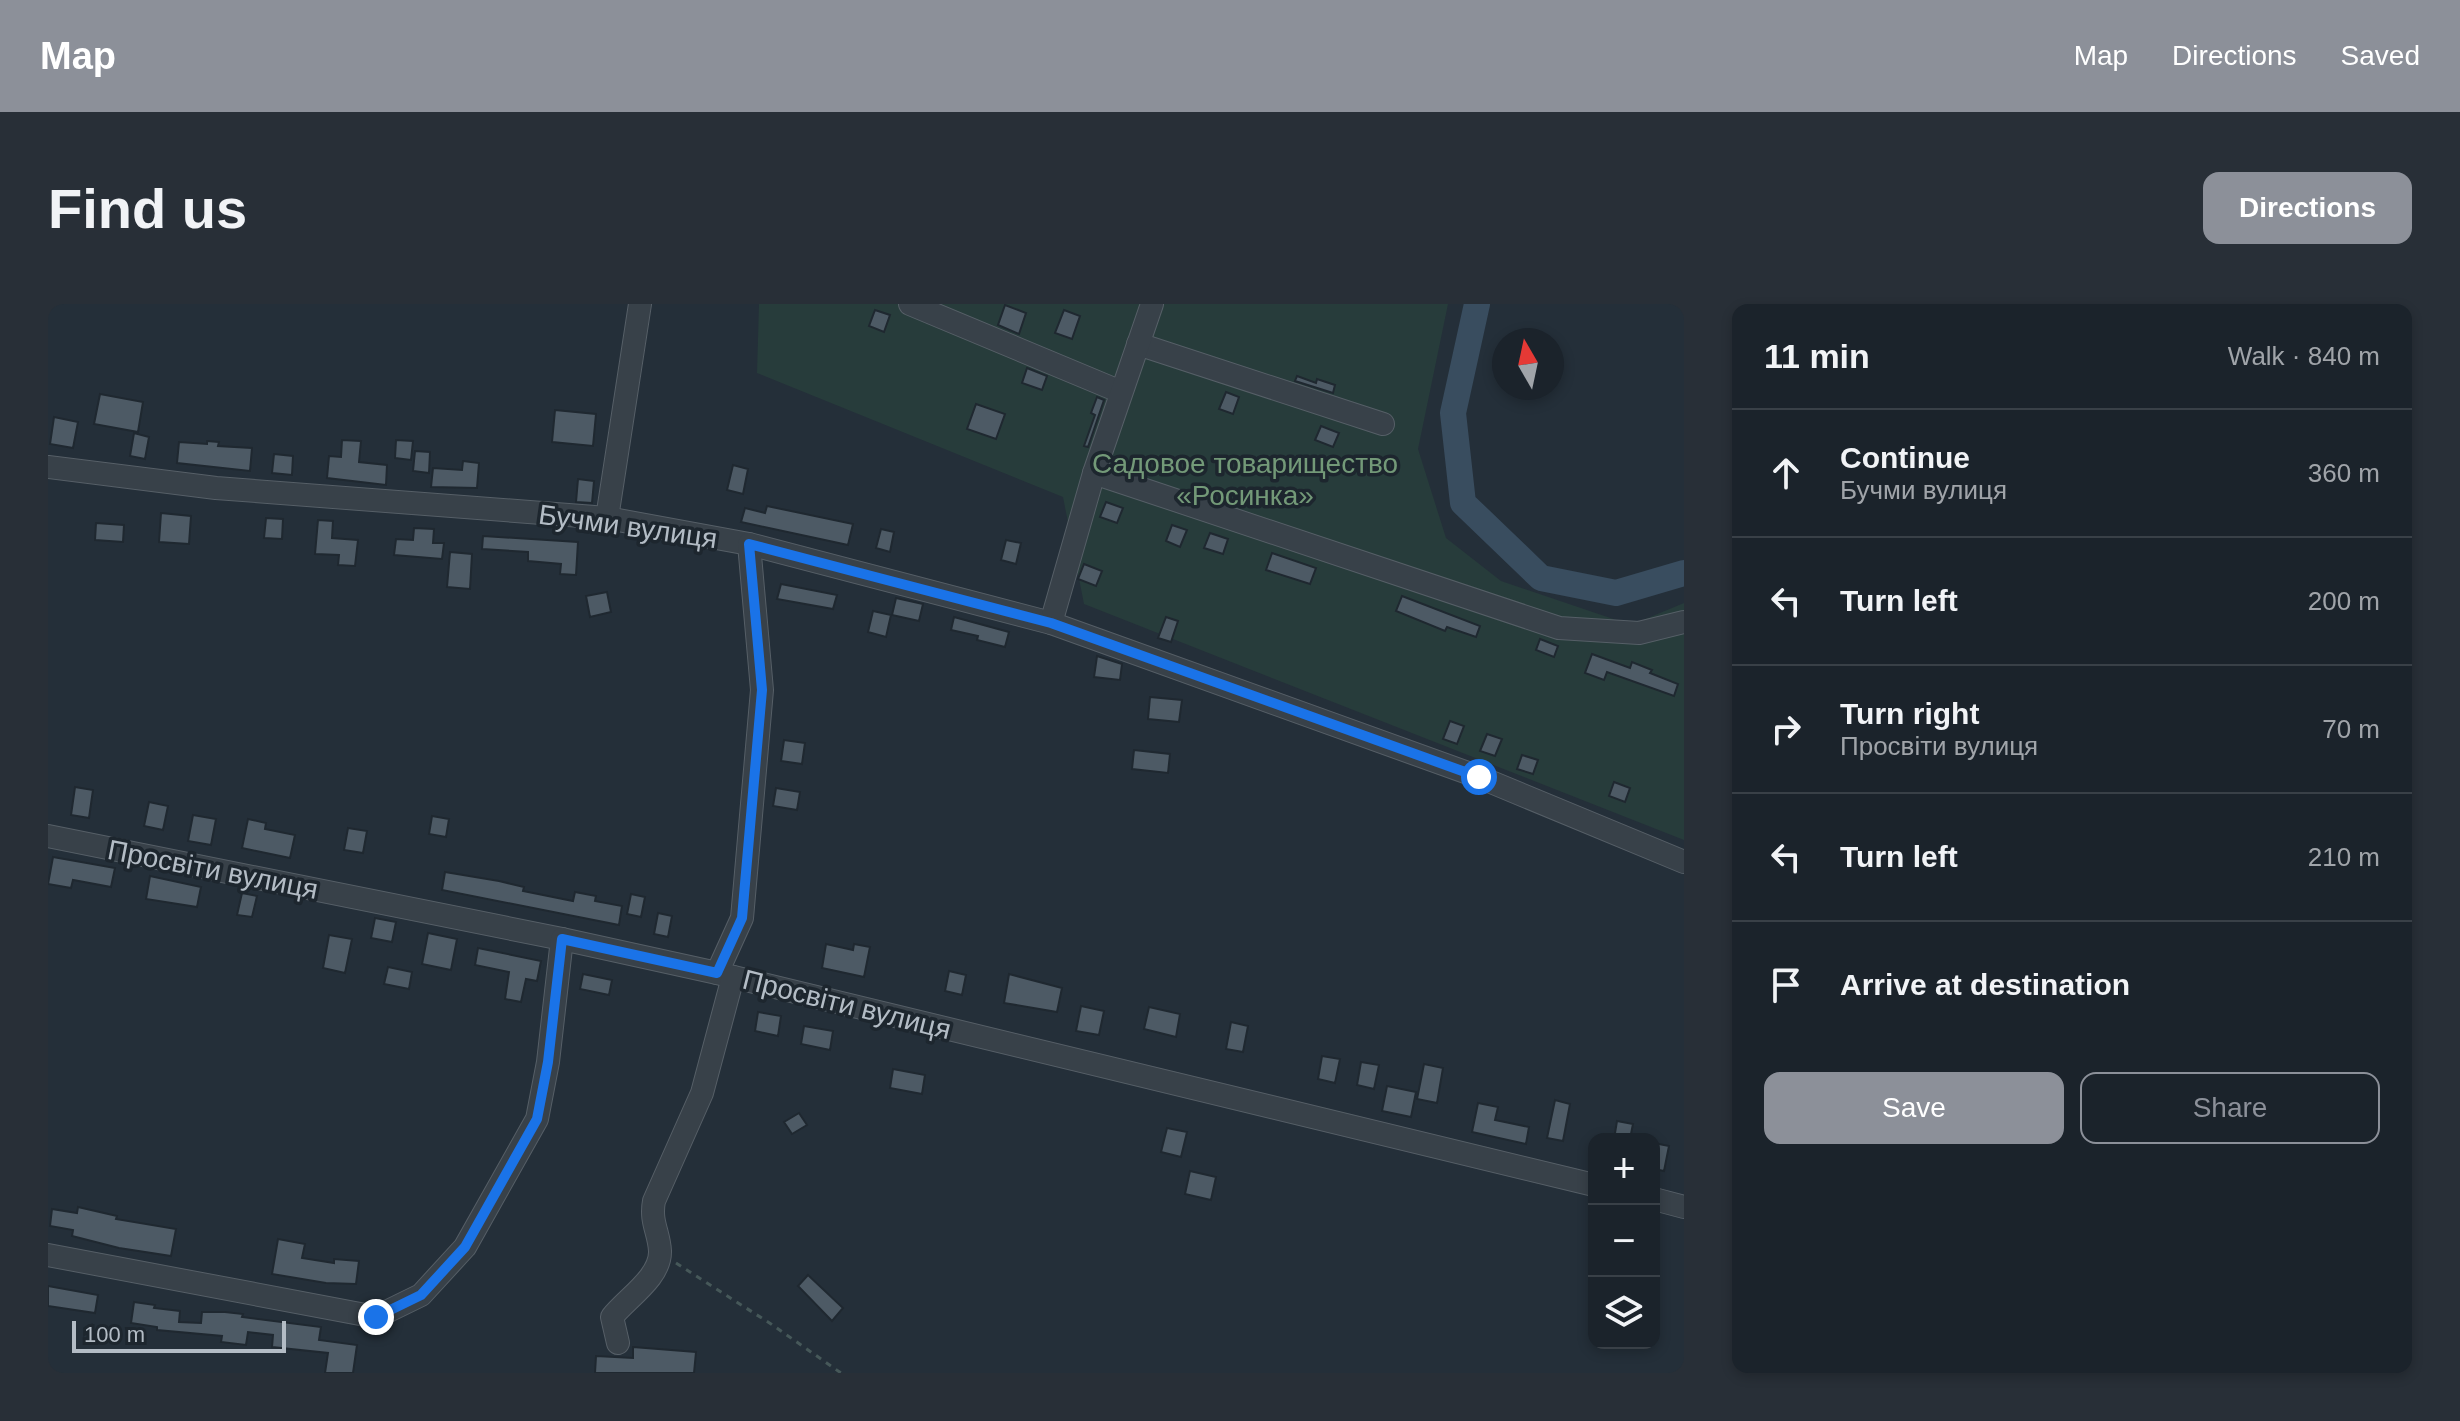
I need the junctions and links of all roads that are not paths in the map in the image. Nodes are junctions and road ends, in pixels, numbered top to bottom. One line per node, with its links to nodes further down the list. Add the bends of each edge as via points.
1 (640, 304): 9 (street)
2 (910, 304): 5 (street)
3 (1152, 304): 4 (street)
4 (1138, 344): 5 (street); 6 (street)
5 (1121, 392): 8 (street)
6 (1383, 424)
7 (48, 467): 9 (street, Бучми вулиця, via 216,488)
8 (1094, 473): 11 (street, via 1559,628 1639,633); 12 (street)
9 (607, 518): 10 (street, Бучми вулиця)
10 (749, 544): 12 (street, Бучми вулиця); 16 (street, via 762,690 742,918)
11 (1684, 622)
12 (1051, 623): 14 (street, Бучми вулиця, via 1479,777)
13 (48, 836): 15 (street, Просвіти вулиця)
14 (1684, 862)
15 (562, 939): 16 (street, Просвіти вулиця); 20 (street, via 537,1119 465,1247 421,1295 376,1317)
16 (725, 975): 17 (street, Просвіти вулиця); 21 (street, via 702,1093 654,1201 651,1217 660,1252 655,1271 612,1317)
17 (1588, 1184)
18 (1660, 1201): 19 (street)
19 (1684, 1207)
20 (48, 1255)
21 (618, 1343)

